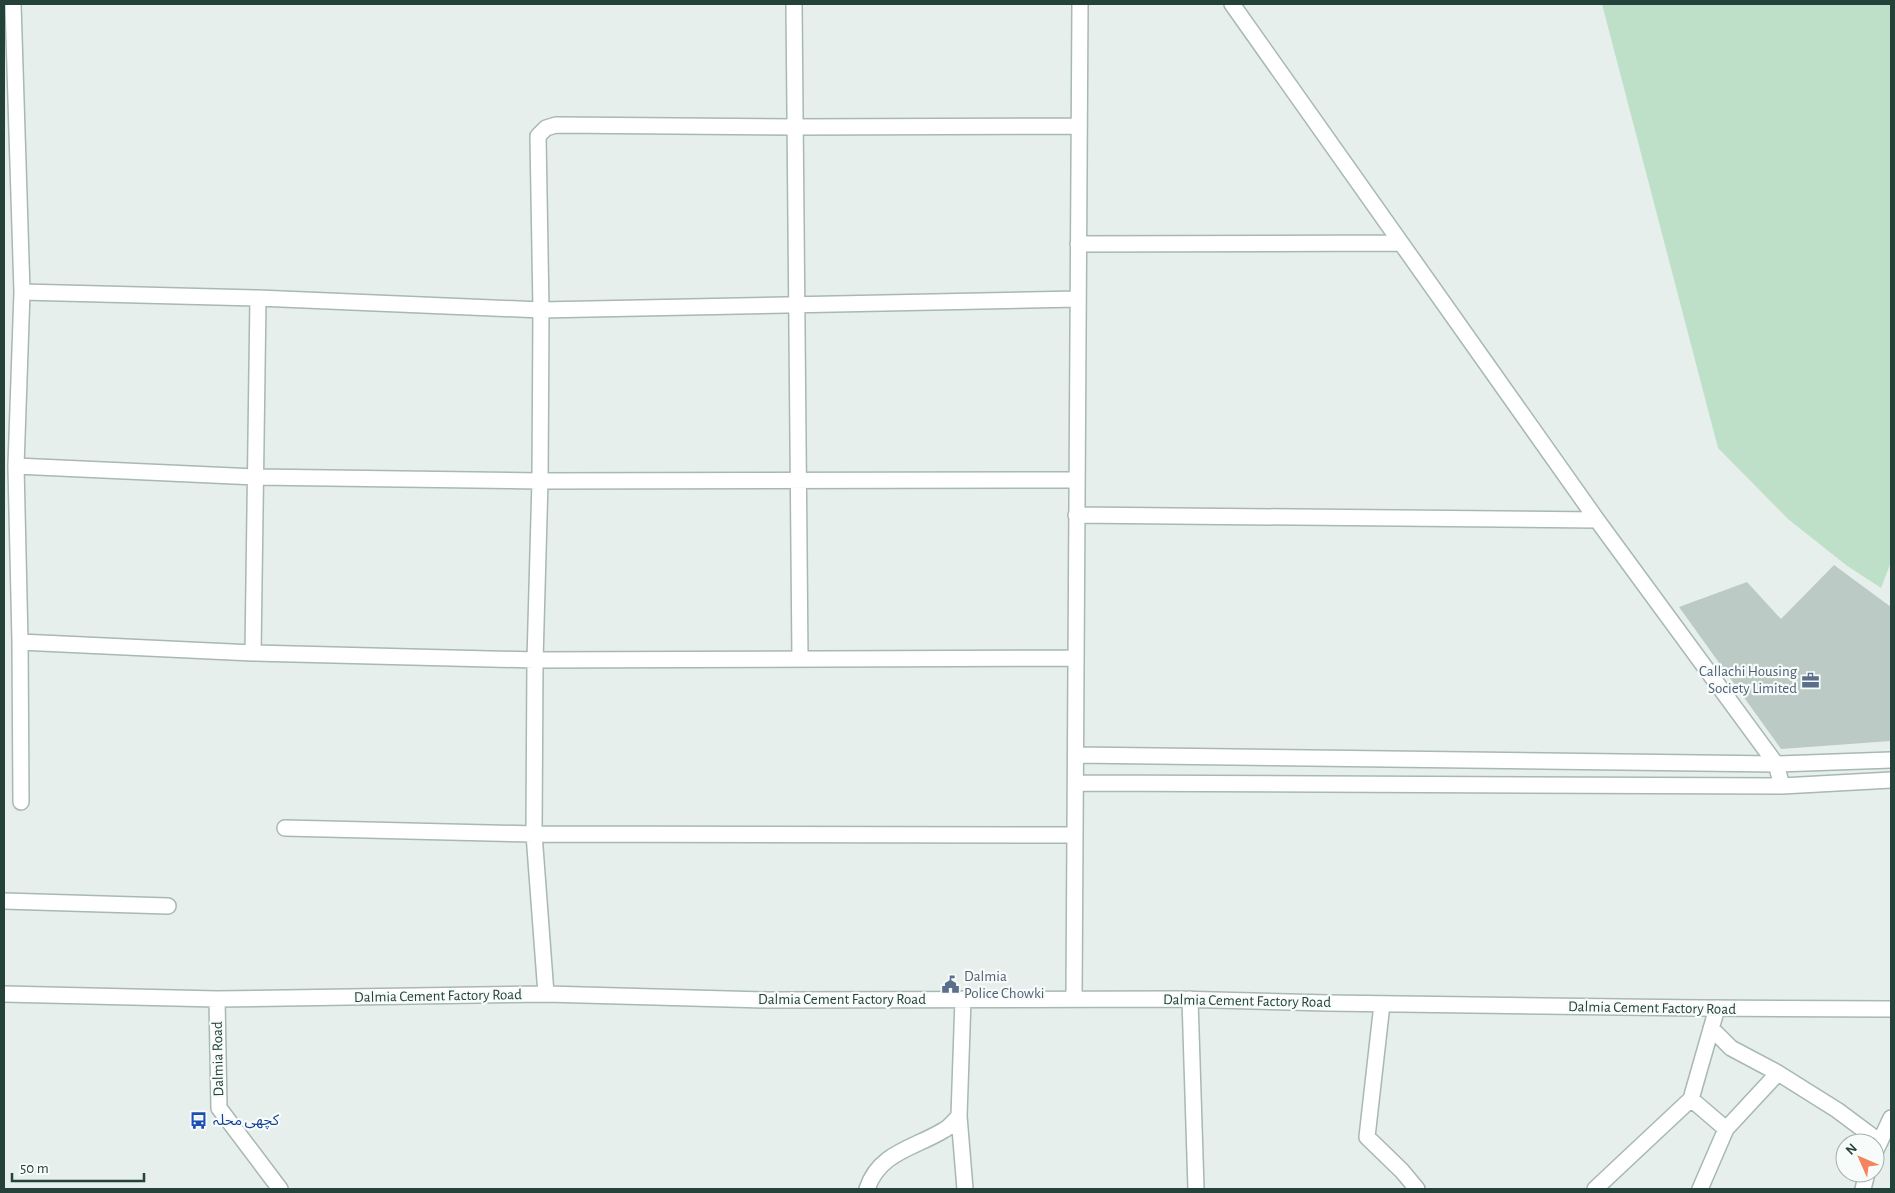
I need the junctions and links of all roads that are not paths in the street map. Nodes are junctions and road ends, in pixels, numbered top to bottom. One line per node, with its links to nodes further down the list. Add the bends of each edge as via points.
1 (14, 4): 9 (street)
2 (794, 4): 6 (street)
3 (1080, 4): 5 (street)
4 (1232, 4): 7 (street)
5 (1079, 126): 6 (street); 8 (street)
6 (795, 127): 12 (street); 13 (street, via 556,125 546,128 538,136)
7 (1401, 243): 8 (street); 20 (street)
8 (1078, 244): 11 (street)
9 (22, 292): 10 (street); 14 (street)
10 (258, 298): 13 (street); 15 (street)
11 (1078, 299): 12 (street); 16 (street)
12 (797, 305): 13 (street); 18 (street)
13 (541, 310): 17 (street)
14 (16, 466): 15 (street); 21 (street)
15 (256, 477): 17 (street); 22 (street)
16 (1077, 480): 18 (street); 19 (street)
17 (540, 481): 18 (street); 25 (street)
18 (798, 481): 24 (street)
19 (1076, 515): 20 (street); 23 (street)
20 (1597, 520): 29 (street)
21 (20, 642): 22 (street); 34 (street)
22 (253, 653): 25 (street)
23 (1075, 658): 24 (street); 26 (street)
24 (800, 659): 25 (street)
25 (535, 660): 36 (street)
26 (1076, 755): 27 (street); 31 (street)
27 (1170, 756): 29 (street); 32 (street)
28 (1891, 760): 29 (street)
29 (1776, 764): 33 (street)
30 (1891, 780): 33 (street)
31 (1076, 783): 32 (street); 37 (street)
32 (1169, 783): 33 (street)
33 (1782, 786)
34 (21, 802)
35 (286, 828): 36 (street)
36 (534, 834): 37 (street); 41 (street)
37 (1074, 835): 44 (street)
38 (4, 901): 39 (street)
39 (168, 906)
40 (4, 994): 42 (street, Dalmia Cement Factory Road)
41 (546, 994): 42 (street, Dalmia Cement Factory Road); 43 (street, Dalmia Cement Factory Road, via 767,1000)
42 (217, 999): 57 (street, Dalmia Road, via 219,1108)
43 (963, 999): 44 (street, Dalmia Cement Factory Road); 52 (street)
44 (1074, 999): 45 (street, Dalmia Cement Factory Road)
45 (1190, 999): 46 (street, Dalmia Cement Factory Road); 60 (street)
46 (1382, 1004): 47 (street, Dalmia Cement Factory Road); 61 (street, via 1367,1137)
47 (1716, 1008): 48 (street, Dalmia Cement Factory Road); 49 (street)
48 (1891, 1009)
49 (1711, 1028): 50 (street, via 1731,1048); 51 (street)
50 (1778, 1073): 54 (street); 55 (street, via 1837,1110)
51 (1691, 1099): 54 (street); 62 (street)
52 (959, 1116): 58 (street, via 946,1129 890,1157 872,1176); 59 (street)
53 (1891, 1118): 56 (street)
54 (1726, 1129): 63 (street)
55 (1863, 1133)
56 (1884, 1133)
57 (280, 1189)
58 (868, 1189)
59 (965, 1189)
60 (1196, 1189)
61 (1417, 1189)
62 (1595, 1189)
63 (1700, 1189)

